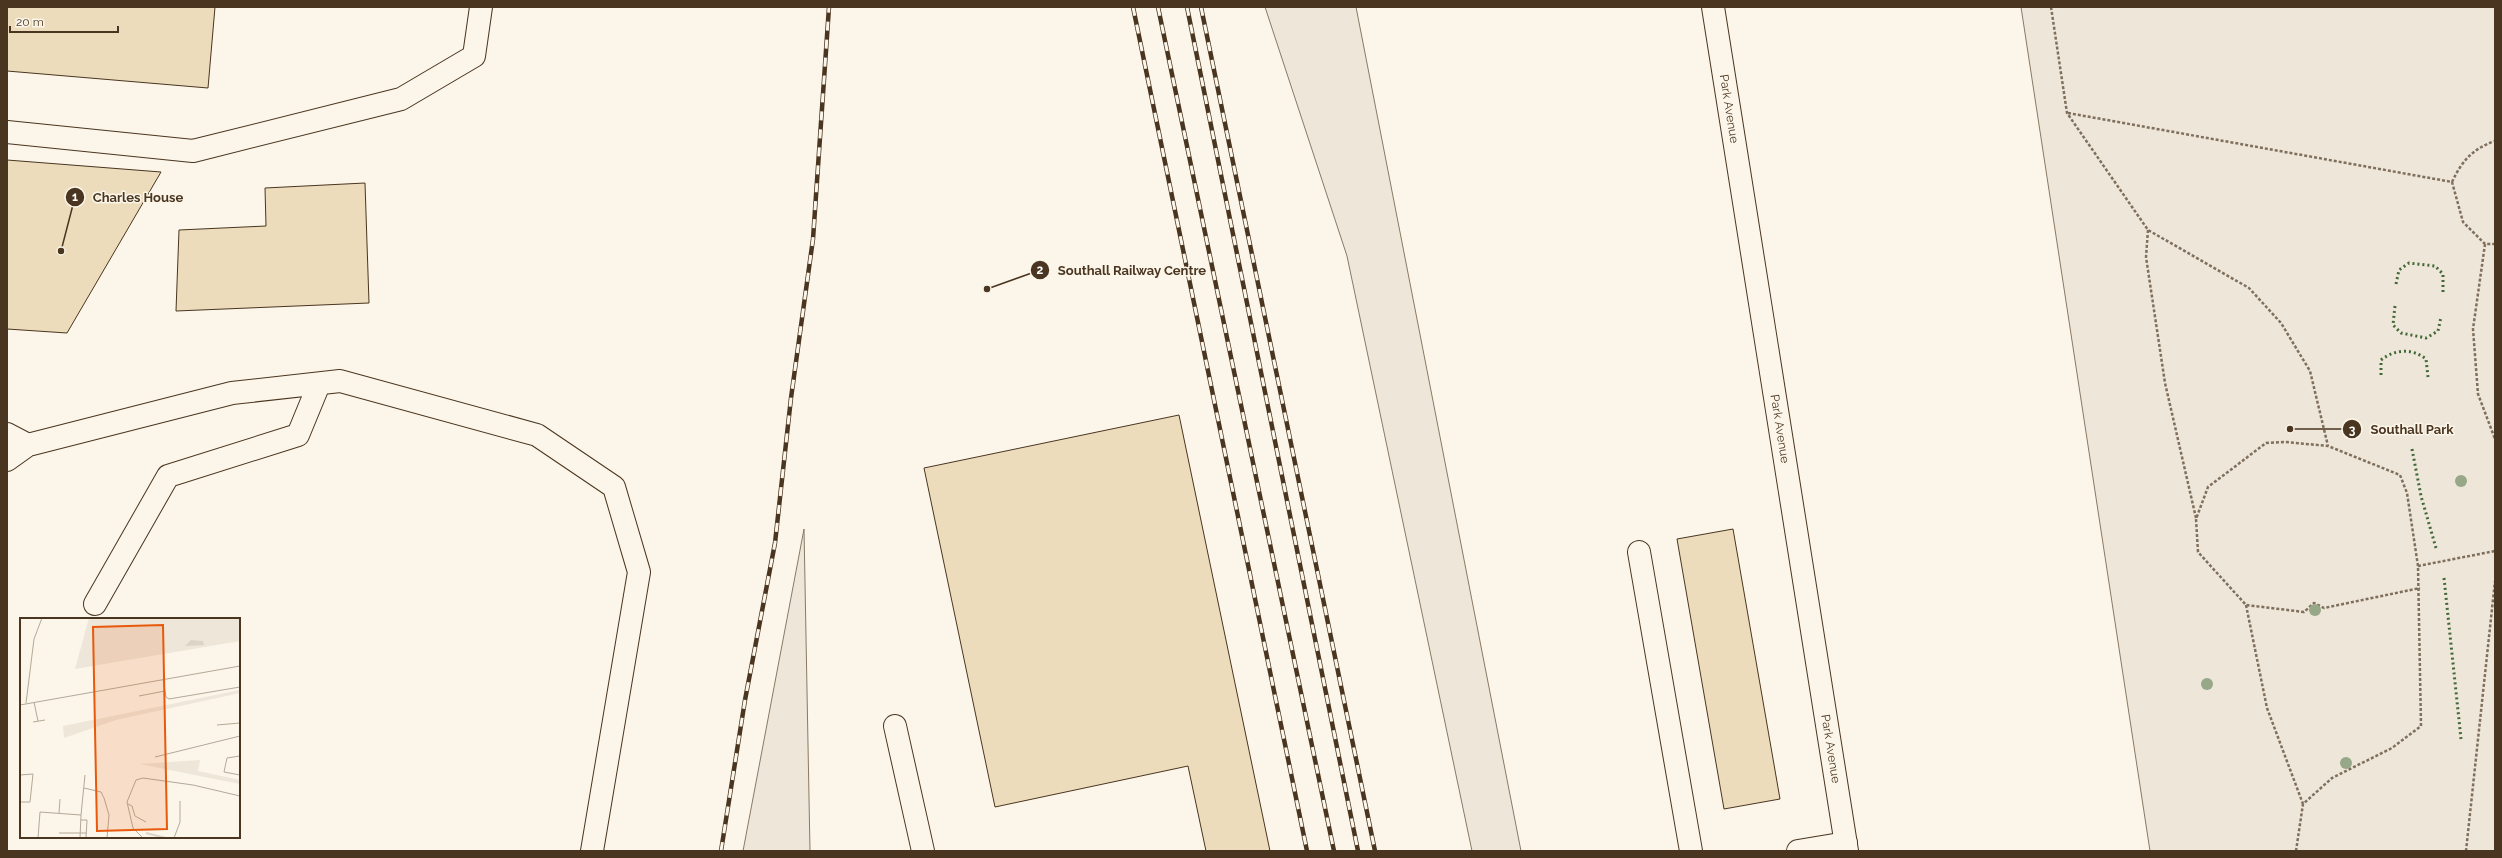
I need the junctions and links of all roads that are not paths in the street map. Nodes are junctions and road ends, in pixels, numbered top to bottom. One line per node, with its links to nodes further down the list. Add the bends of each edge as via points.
1 (481, 7): 3 (street, via 474,56 401,99 193,151)
2 (1713, 7): 11 (street, Park Avenue)
3 (7, 132)
4 (319, 384): 6 (street, via 232,393); 9 (street, via 298,435 168,476); 12 (street, via 340,381 537,435 614,487 639,572)
5 (7, 434): 6 (street)
6 (28, 445): 7 (street)
7 (7, 460)
8 (1639, 552): 14 (street)
9 (95, 604)
10 (895, 726): 13 (street)
11 (1847, 847): 15 (street)
12 (592, 851)
13 (923, 851)
14 (1691, 851)
15 (1798, 851)

